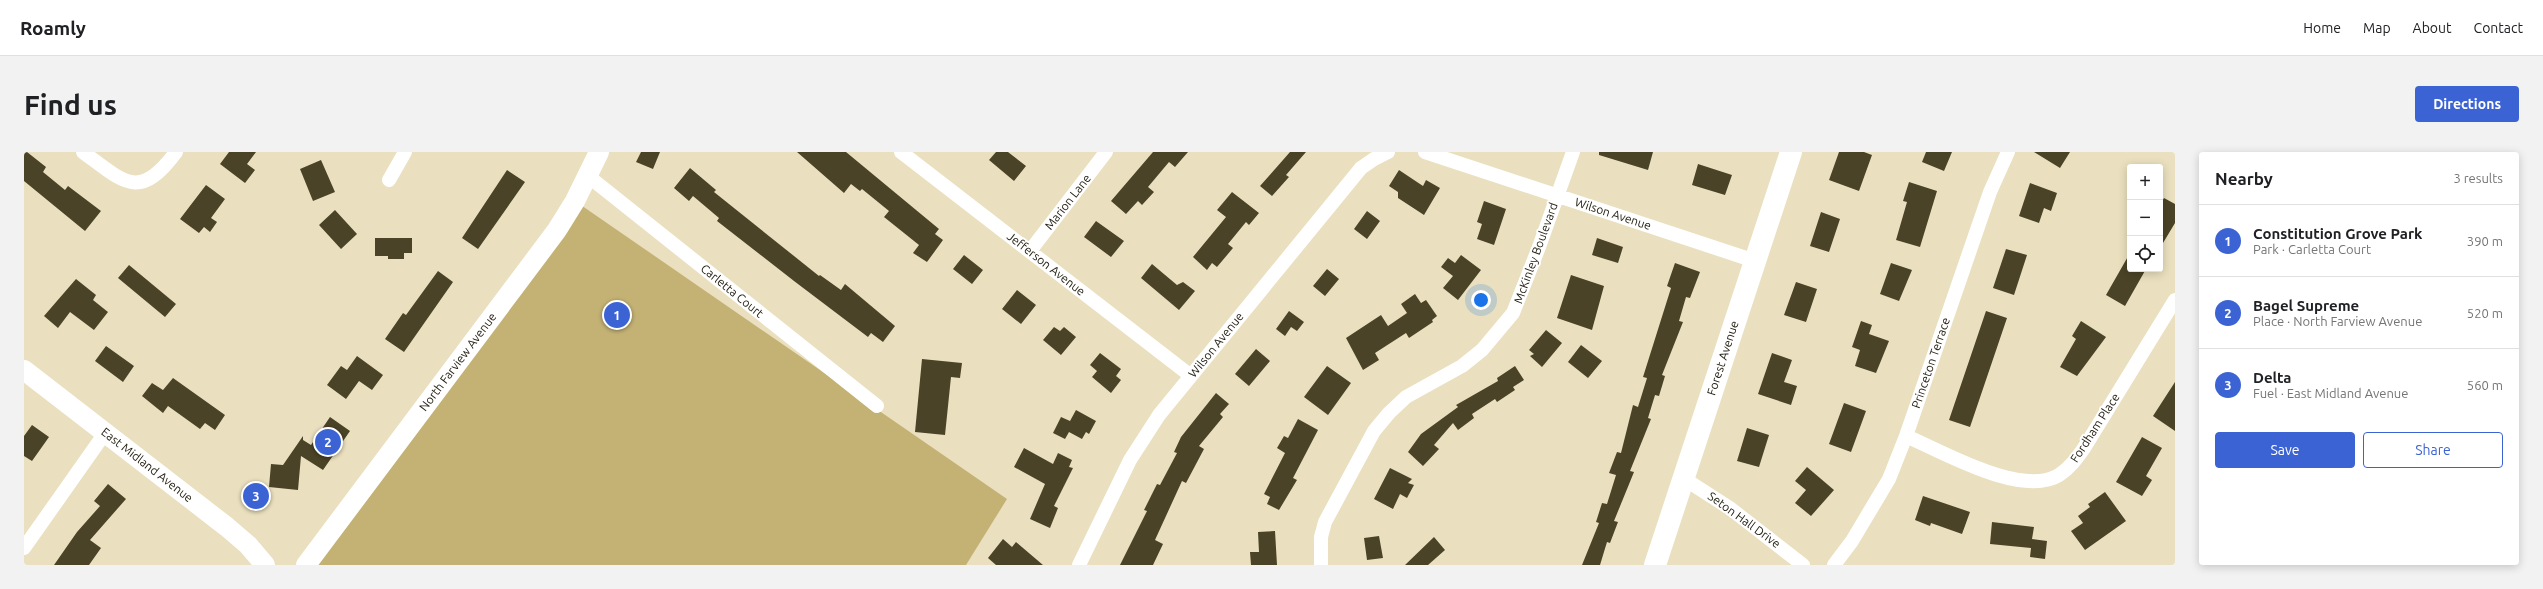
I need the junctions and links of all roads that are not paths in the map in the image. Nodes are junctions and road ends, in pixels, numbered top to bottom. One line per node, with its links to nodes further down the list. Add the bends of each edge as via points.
1 (83, 152): 2 (street, via 119,178 135,182 151,179 162,172)
2 (176, 152)
3 (405, 152): 13 (street)
4 (599, 152): 12 (street, North Farview Avenue)
5 (901, 152): 15 (street, Jefferson Avenue)
6 (1106, 152): 15 (street, Marion Lane)
7 (1388, 152): 19 (street, Wilson Avenue, via 1361,168)
8 (1425, 152): 14 (street, Wilson Avenue)
9 (1572, 152): 14 (street, McKinley Boulevard)
10 (1791, 152): 16 (main road, Forest Avenue)
11 (2008, 152): 22 (street, Princeton Terrace, via 1990,192)
12 (588, 176): 20 (street, Carletta Court); 26 (street, North Farview Avenue, via 557,230)
13 (389, 180)
14 (1557, 195): 16 (street, Wilson Avenue); 28 (street, McKinley Boulevard, via 1518,305 1498,334 1462,366 1406,397 1374,430 1325,522 1320,537)
15 (1030, 251): 19 (street, Jefferson Avenue)
16 (1755, 261): 23 (main road, Forest Avenue)
17 (2175, 300): 22 (street, Fordham Place, via 2084,448 2071,466 2058,476 2025,482 2004,478)
18 (24, 370): 21 (street, East Midland Avenue)
19 (1191, 376): 27 (street, Wilson Avenue, via 1159,416 1130,460)
20 (877, 406)
21 (106, 433): 24 (street); 25 (street, East Midland Avenue, via 227,527 248,545)
22 (1906, 436): 31 (street, Princeton Terrace, via 1889,479 1852,541)
23 (1683, 478): 29 (main road, Forest Avenue); 30 (street, Seton Hall Drive, via 1732,509)
24 (24, 548)
25 (265, 565)
26 (306, 565)
27 (1079, 565)
28 (1321, 565)
29 (1655, 565)
30 (1803, 565)
31 (1834, 565)

